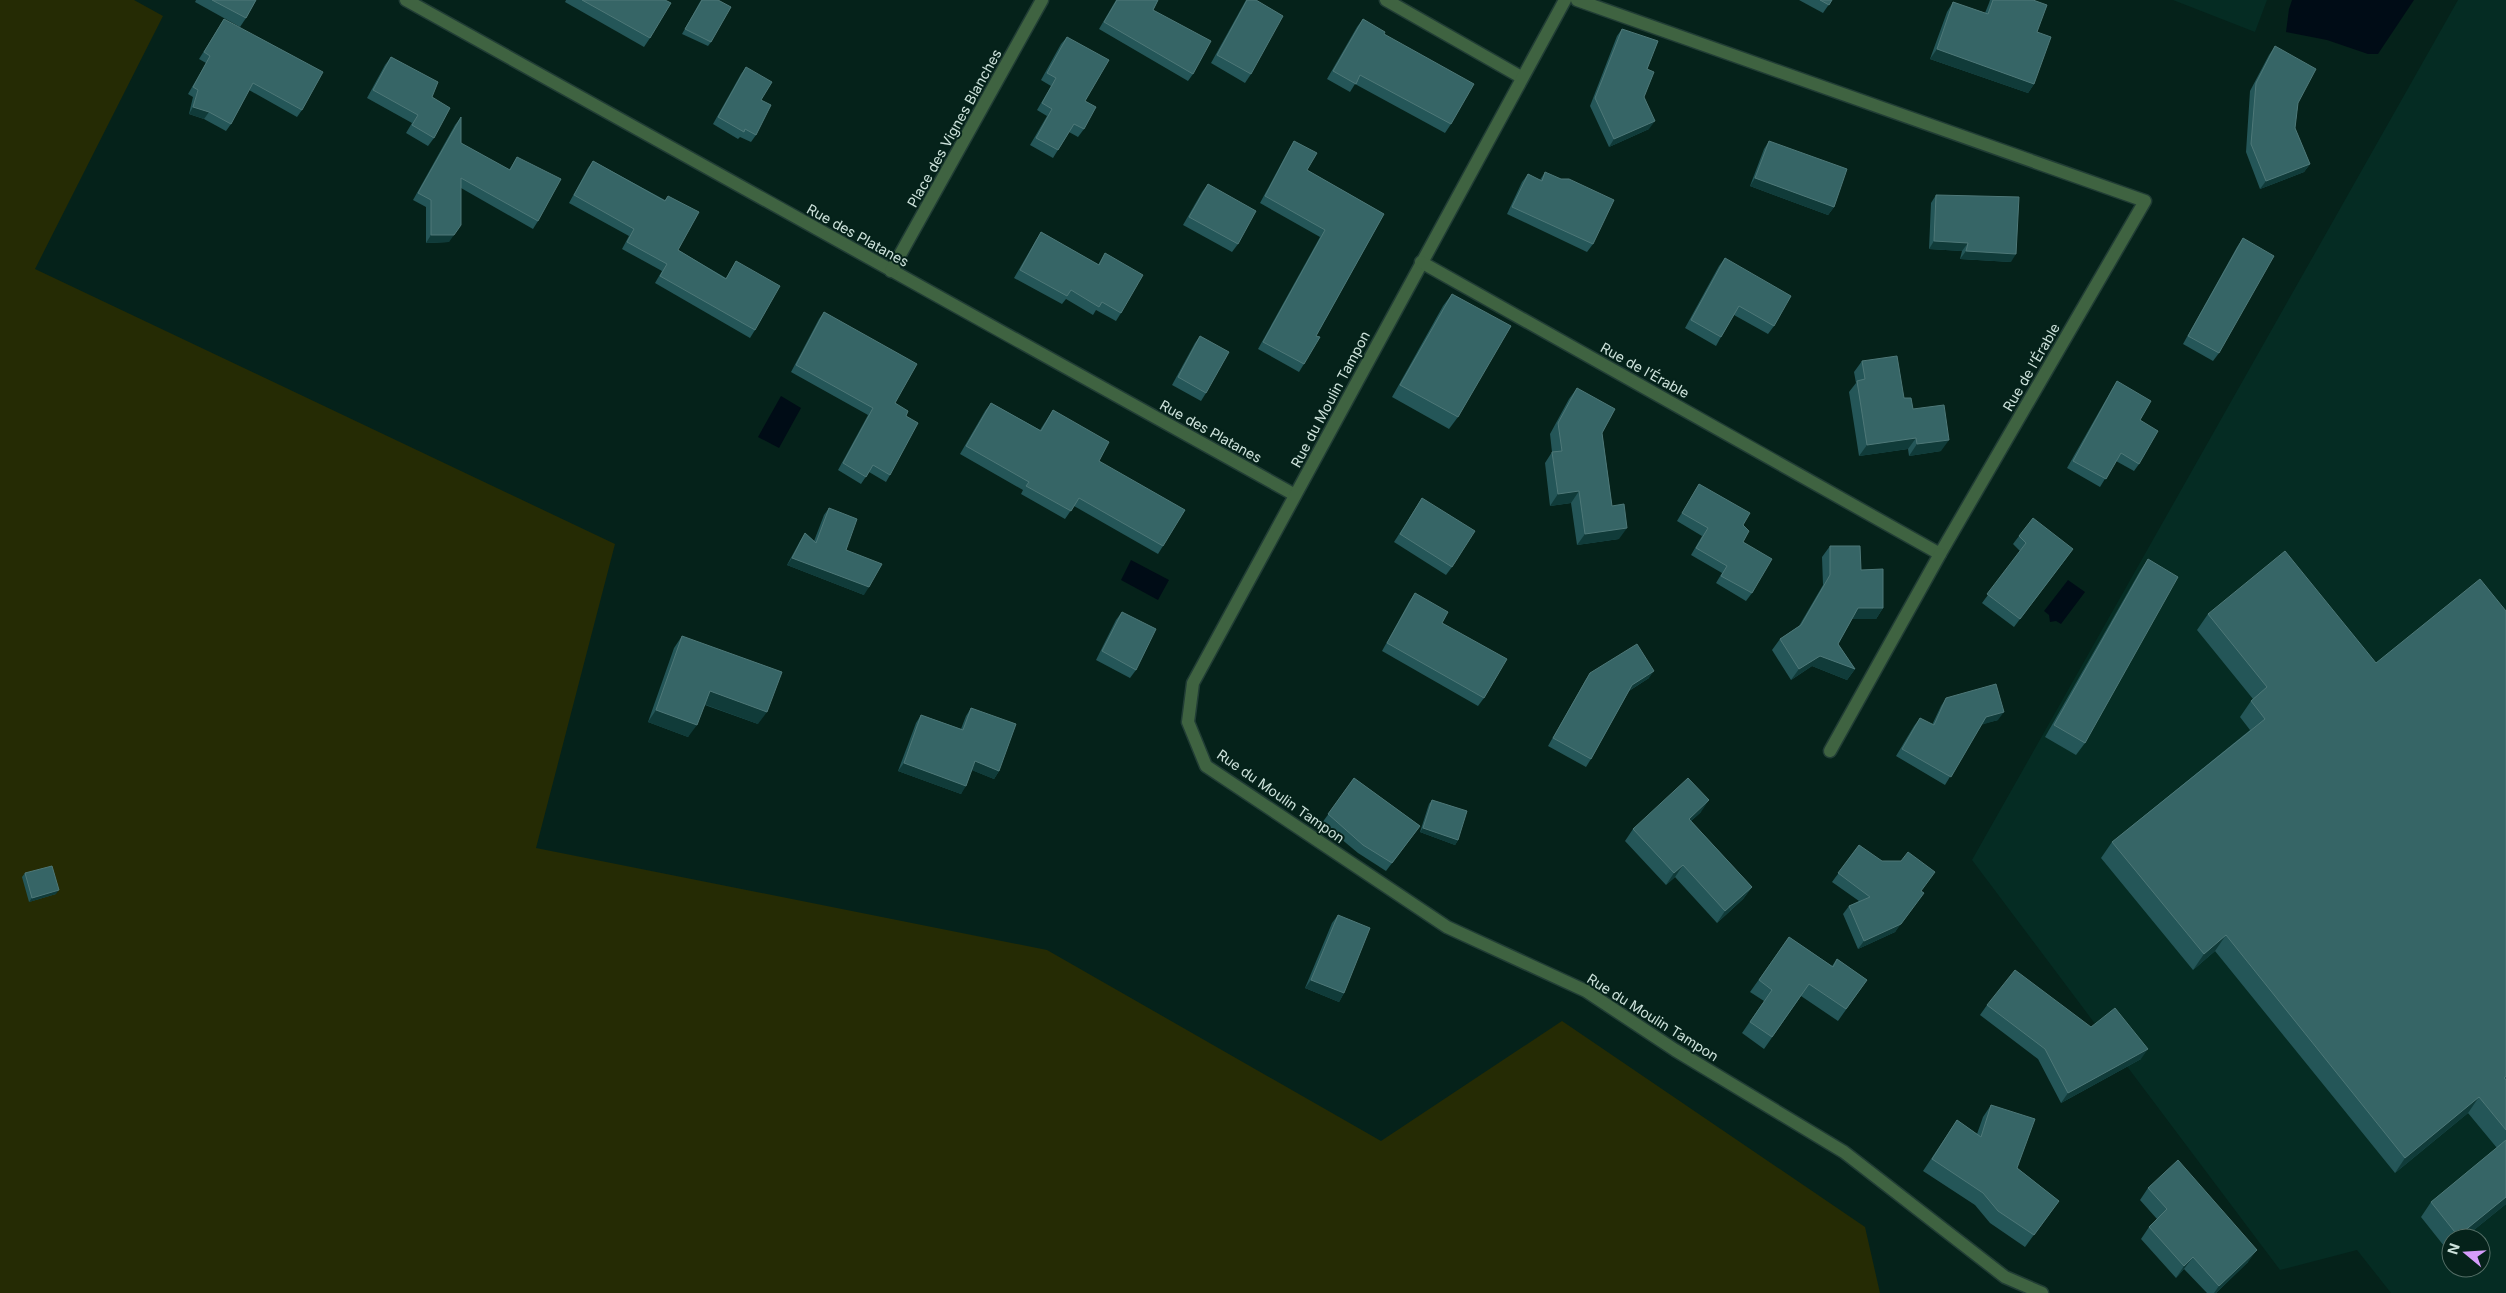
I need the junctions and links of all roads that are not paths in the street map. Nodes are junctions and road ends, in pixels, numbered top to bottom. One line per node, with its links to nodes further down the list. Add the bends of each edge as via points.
1 (406, 0): 8 (street, Rue des Platanes)
2 (1042, 0): 8 (street, Place des Vignes Blanches)
3 (1386, 0): 6 (street)
4 (1565, 0): 6 (street, Rue du Moulin Tampon)
5 (1577, 0): 10 (street, Rue de l’Érable, via 2145,201)
6 (1521, 77): 7 (street, Rue du Moulin Tampon)
7 (1421, 262): 9 (street, Rue du Moulin Tampon); 10 (street, Rue de l’Érable)
8 (891, 271): 9 (street, Rue des Platanes)
9 (1295, 495): 12 (street, Rue du Moulin Tampon, via 1193,683 1188,722 1206,766 1447,926 1586,990 1675,1050 1844,1152 2005,1277)
10 (1940, 554): 11 (street)
11 (1830, 752)
12 (2042, 1293)

